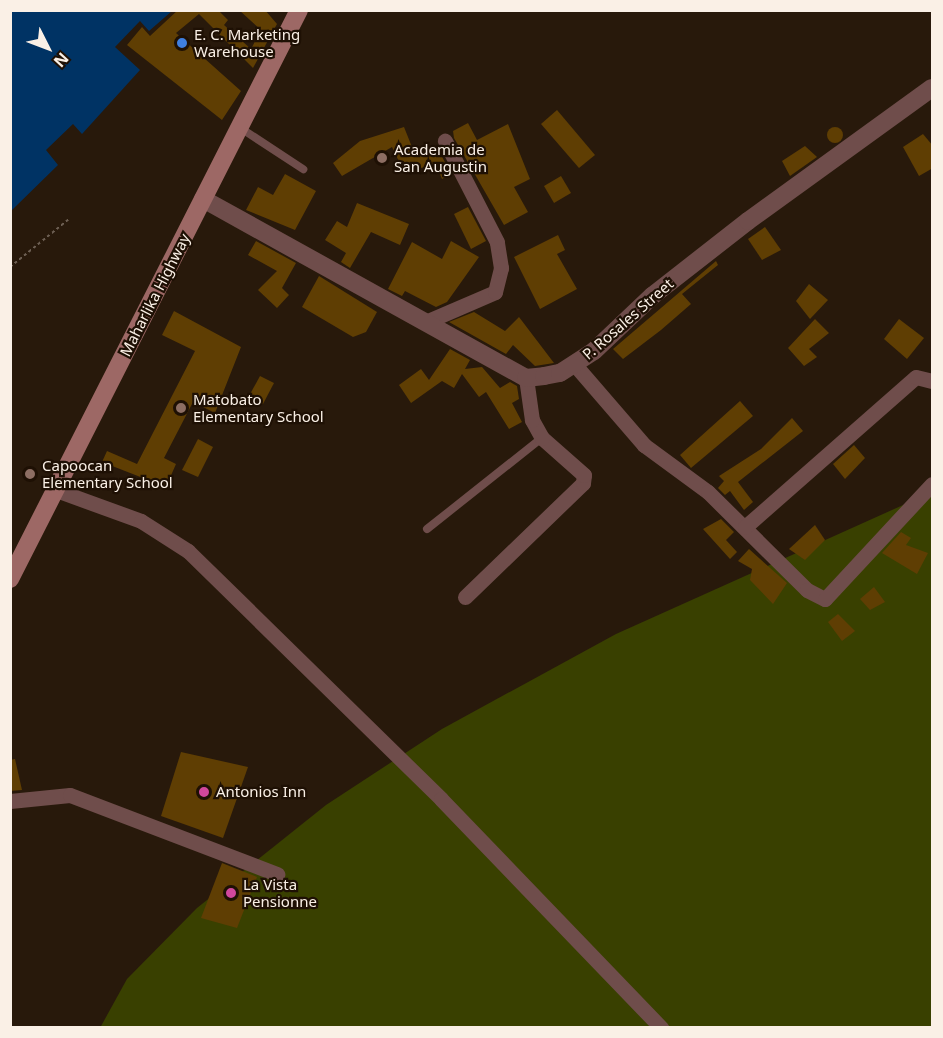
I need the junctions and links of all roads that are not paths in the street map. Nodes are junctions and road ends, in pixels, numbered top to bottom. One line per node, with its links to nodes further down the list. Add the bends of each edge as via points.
1 (299, 10): 3 (main road, Maharlika Highway)
2 (933, 88): 8 (street, P. Rosales Street, via 748,220)
3 (238, 126): 5 (lane); 6 (main road, Maharlika Highway)
4 (445, 141): 7 (street, via 497,242 501,268 495,292)
5 (303, 169)
6 (203, 199): 7 (street); 13 (main road, Maharlika Highway)
7 (428, 321): 9 (street)
8 (575, 364): 9 (street, P. Rosales Street, via 560,373); 14 (street, via 644,445)
9 (526, 378): 11 (street, via 532,420)
10 (933, 381): 14 (street, via 916,377)
11 (542, 438): 15 (lane); 17 (street, via 584,475 583,483)
12 (933, 484): 14 (street, via 825,599 807,590)
13 (56, 490): 16 (main road, Maharlika Highway); 20 (street, via 141,521 188,551 421,778)
14 (745, 527)
15 (427, 529)
16 (10, 579)
17 (465, 597)
18 (10, 801): 19 (street, via 70,795)
19 (277, 874)
20 (661, 1028)

